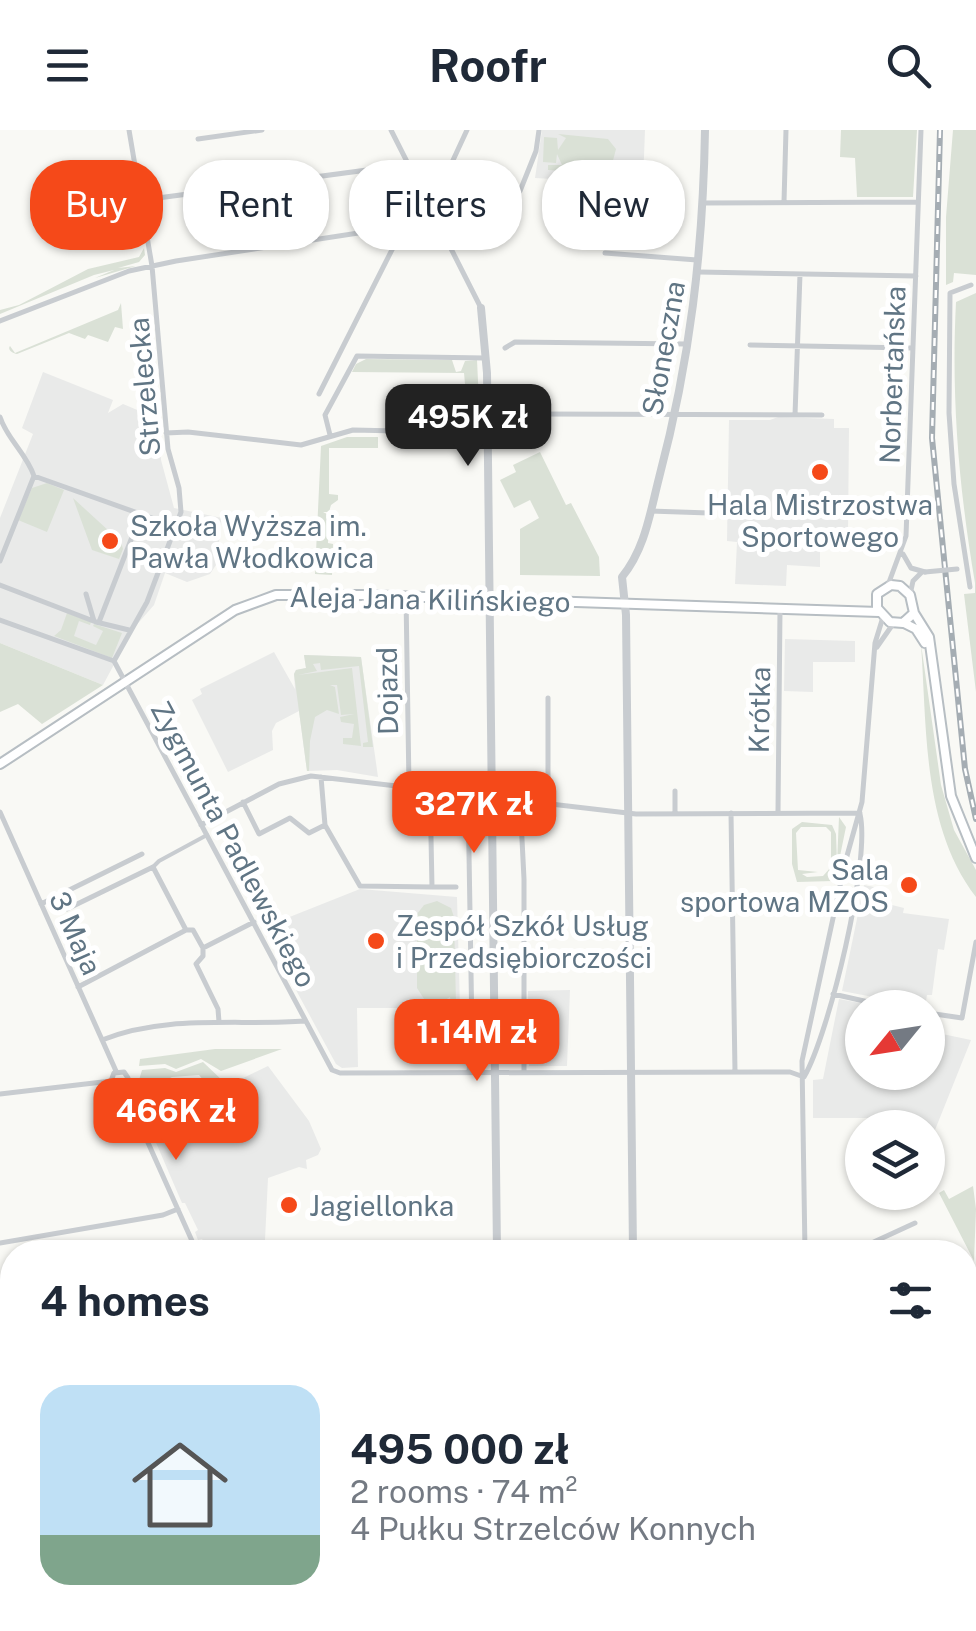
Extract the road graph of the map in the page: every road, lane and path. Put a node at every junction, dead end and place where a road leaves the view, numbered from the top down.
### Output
1 (129, 130) edge
2 (262, 130) edge
3 (391, 130) edge
4 (467, 130) edge
5 (539, 130) edge
6 (705, 130) edge
7 (786, 130) edge
8 (922, 130) edge
9 (198, 139) dead end
10 (135, 160) edge
11 (408, 160) edge
12 (454, 160) edge
13 (349, 172) edge
14 (522, 189) edge
15 (163, 197) edge
16 (784, 202) junction
17 (918, 202) junction
18 (704, 203) junction
19 (349, 235) edge
20 (150, 250) edge
21 (392, 250) edge
22 (453, 250) edge
23 (606, 253) dead end
24 (700, 260) junction
25 (152, 266) junction
26 (699, 272) junction
27 (800, 274) junction
28 (916, 276) junction
29 (971, 285) dead end
30 (481, 308) joint
31 (0, 321) edge
32 (689, 344) junction
33 (750, 344) dead end
34 (798, 346) junction
35 (505, 348) dead end
36 (913, 348) junction
37 (486, 358) junction
38 (319, 394) dead end
39 (539, 414) dead end
40 (676, 415) junction
41 (796, 415) junction
42 (822, 416) dead end
43 (0, 417) edge
44 (166, 432) junction
45 (487, 433) junction
46 (330, 436) junction
47 (34, 476) junction
48 (650, 511) junction
49 (709, 512) dead end
50 (141, 514) junction
51 (177, 527) junction
52 (902, 552) junction
53 (898, 560) junction
54 (0, 561) edge
55 (110, 563) dead end
56 (120, 566) junction
57 (966, 567) junction
58 (922, 572) junction
59 (0, 585) edge
60 (899, 585) junction
61 (888, 586) junction
62 (970, 587) dead end
63 (86, 594) dead end
64 (910, 594) junction
65 (406, 596) junction
66 (490, 598) junction
67 (876, 599) junction
68 (625, 604) junction
69 (780, 607) junction
70 (848, 609) junction
71 (914, 613) junction
72 (881, 614) junction
73 (0, 620) edge
74 (97, 622) junction
75 (903, 622) junction
76 (892, 624) junction
77 (129, 630) junction
78 (876, 649) junction
79 (114, 662) junction
80 (931, 662) junction
81 (126, 681) junction
82 (548, 698) dead end
83 (0, 764) edge
84 (320, 776) junction
85 (409, 786) junction
86 (430, 789) junction
87 (675, 791) dead end
88 (468, 794) junction
89 (492, 797) junction
90 (520, 800) junction
91 (243, 802) junction
92 (548, 803) junction
93 (0, 812) edge
94 (778, 812) junction
95 (628, 813) junction
96 (676, 813) junction
97 (731, 813) junction
98 (860, 813) junction
99 (201, 825) junction
100 (325, 825) junction
101 (207, 835) junction
102 (142, 854) dead end
103 (976, 858) edge
104 (846, 863) junction
105 (153, 868) junction
106 (860, 868) junction
107 (432, 887) junction
108 (456, 887) dead end
109 (60, 896) junction
110 (41, 904) junction
111 (254, 922) junction
112 (186, 930) junction
113 (976, 942) edge
114 (204, 948) junction
115 (78, 987) junction
116 (833, 994) junction
117 (845, 997) edge
118 (813, 1013) junction
119 (828, 1016) junction
120 (945, 1016) edge
121 (305, 1020) junction
122 (219, 1022) junction
123 (102, 1040) junction
124 (116, 1072) junction
125 (469, 1072) junction
126 (496, 1072) junction
127 (524, 1072) junction
128 (631, 1072) junction
129 (736, 1072) junction
130 (804, 1077) junction
131 (111, 1081) junction
132 (122, 1087) junction
133 (0, 1094) edge
134 (178, 1210) junction
135 (914, 1223) dead end
136 (18, 1240) edge
137 (192, 1240) edge
138 (498, 1240) edge
139 (632, 1240) edge
140 (804, 1240) edge
141 (881, 1240) edge

1 - 10 street, Strzelecka
2 - 9 street
3 - 11 street
4 - 12 street
5 - 14 street
6 - 18 street, Słoneczna
7 - 16 street
8 - 17 street, Norbertańska
13 - 15 street
16 - 17 street
16 - 18 street
17 - 28 street, Norbertańska
18 - 24 street, Słoneczna
19 - 25 street
20 - 25 street, Strzelecka
21 - 38 street
22 - 30 street
23 - 24 street
24 - 26 street, Słoneczna
25 - 31 street
25 - 44 street, Strzelecka
26 - 27 street
26 - 32 street, Słoneczna
27 - 28 street
27 - 34 street
28 - 36 street, Norbertańska
29 - 57 street, Norbertańska
30 - 37 street
32 - 35 street
32 - 40 street, Słoneczna
33 - 34 street
34 - 36 street
34 - 41 street
36 - 52 street, Norbertańska
37 - 45 street
37 - 46 street
39 - 40 street
40 - 41 street
40 - 48 street, Słoneczna
41 - 42 street
43 - 47 street
44 - 46 street
44 - 51 street, Strzelecka
45 - 46 street
45 - 66 street
47 - 50 street
47 - 54 street
48 - 49 street
48 - 68 street, Słoneczna
50 - 51 street
50 - 56 street
51 - 77 street, Strzelecka
52 - 53 street, Norbertańska
52 - 58 street
53 - 60 street
53 - 61 street, Norbertańska
55 - 56 street
56 - 74 street
57 - 58 street, bridge
57 - 62 street, Norbertańska
58 - 60 street
58 - 64 street
59 - 74 street
60 - 61 main road
60 - 64 main road
61 - 67 main road
63 - 74 street
64 - 71 main road
65 - 66 main road, Aleja Jana Kilińskiego
65 - 81 main road, Aleja Jana Kilińskiego
65 - 85 street, Dojazd
66 - 68 main road, Aleja Jana Kilińskiego
66 - 89 street
67 - 70 main road, Aleja Jana Kilińskiego
67 - 72 main road
68 - 69 main road, Aleja Jana Kilińskiego
68 - 95 street
69 - 70 main road, Aleja Jana Kilińskiego
69 - 94 street, Krótka
70 - 72 main road, Aleja Jana Kilińskiego
71 - 75 main road
71 - 80 main road
72 - 76 main road
72 - 78 street
73 - 79 street
74 - 77 street
75 - 76 main road
75 - 80 main road
76 - 78 street
77 - 79 street, Strzelecka
78 - 98 street
79 - 81 street, Zygmunta Padlewskiego
80 - 103 main road
81 - 83 main road, Aleja Jana Kilińskiego
81 - 99 street, Zygmunta Padlewskiego
82 - 92 street
84 - 85 street
84 - 91 street
84 - 100 street
85 - 86 street
86 - 88 street
86 - 107 street
87 - 96 street
88 - 89 street
88 - 125 street
89 - 90 street
89 - 126 street
90 - 92 street
90 - 127 street
91 - 99 street
91 - 100 street
92 - 95 street
93 - 110 street, 3 Maja
94 - 97 street
94 - 98 street
95 - 96 street
95 - 128 street
96 - 97 street
97 - 129 street
98 - 104 street
98 - 106 street
99 - 101 street, Zygmunta Padlewskiego
100 - 107 street
101 - 105 street
101 - 111 street, Zygmunta Padlewskiego
102 - 109 street
104 - 106 street
104 - 118 street
105 - 109 street
105 - 112 street
106 - 116 street
107 - 108 street
109 - 110 street
110 - 115 street, 3 Maja
111 - 114 street
111 - 121 street, Zygmunta Padlewskiego
112 - 114 street
112 - 115 street
113 - 120 street
114 - 122 street
115 - 123 street, 3 Maja
116 - 117 street
116 - 119 street
118 - 119 street
118 - 130 street
119 - 130 street
121 - 122 street
121 - 125 street, Zygmunta Padlewskiego
122 - 123 street
123 - 124 street, 3 Maja
124 - 131 street
124 - 132 street, 3 Maja
125 - 126 street
126 - 127 street
126 - 138 street
127 - 128 street
128 - 129 street
128 - 139 street
129 - 130 street
130 - 140 street
131 - 132 street
131 - 133 street
132 - 134 street
134 - 136 street
134 - 137 street
135 - 141 street

